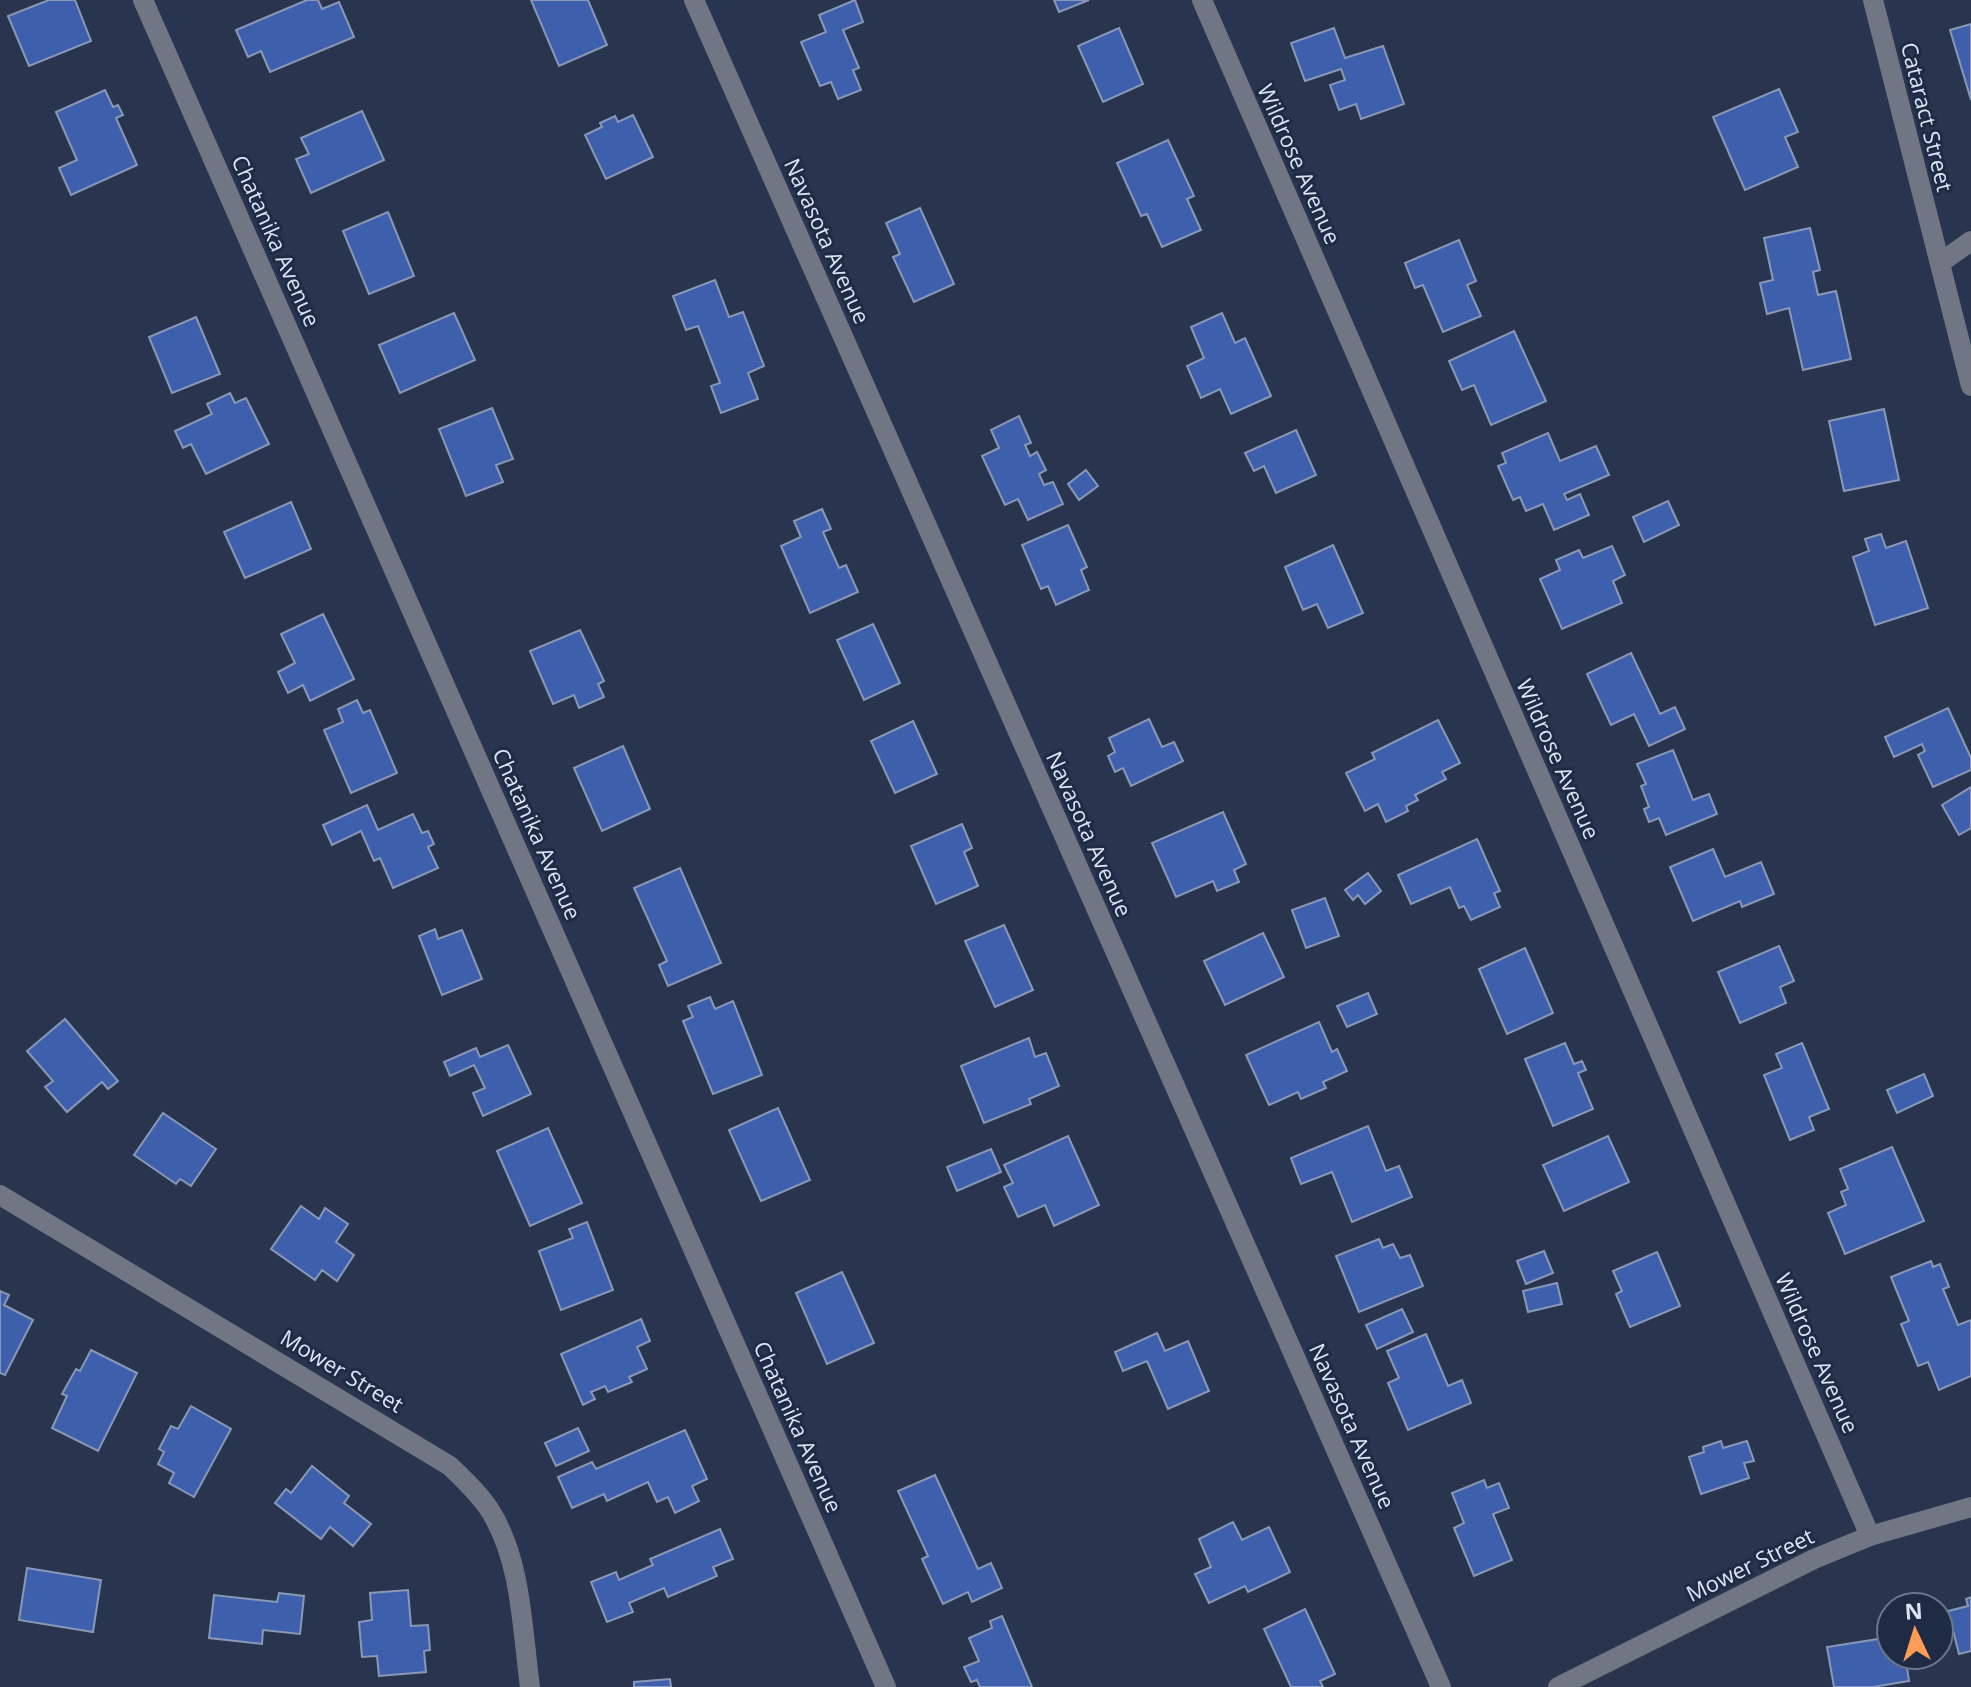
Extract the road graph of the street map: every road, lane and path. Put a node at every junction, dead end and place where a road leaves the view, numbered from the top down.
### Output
1 (143, 0) edge
2 (694, 0) edge
3 (1202, 0) edge
4 (1873, 0) edge
5 (1971, 241) edge
6 (1940, 263) junction
7 (1971, 386) edge
8 (0, 1195) edge
9 (1971, 1507) edge
10 (1870, 1536) junction
11 (530, 1687) edge
12 (886, 1687) edge
13 (1441, 1687) edge
14 (1558, 1687) edge

1 - 12 street, Chatanika Avenue
2 - 13 street, Navasota Avenue
3 - 10 street, Wildrose Avenue
4 - 6 street, Cataract Street
5 - 6 street
6 - 7 street, Cataract Street
8 - 11 street, Mower Street
9 - 10 street, Mower Street
10 - 14 street, Mower Street

